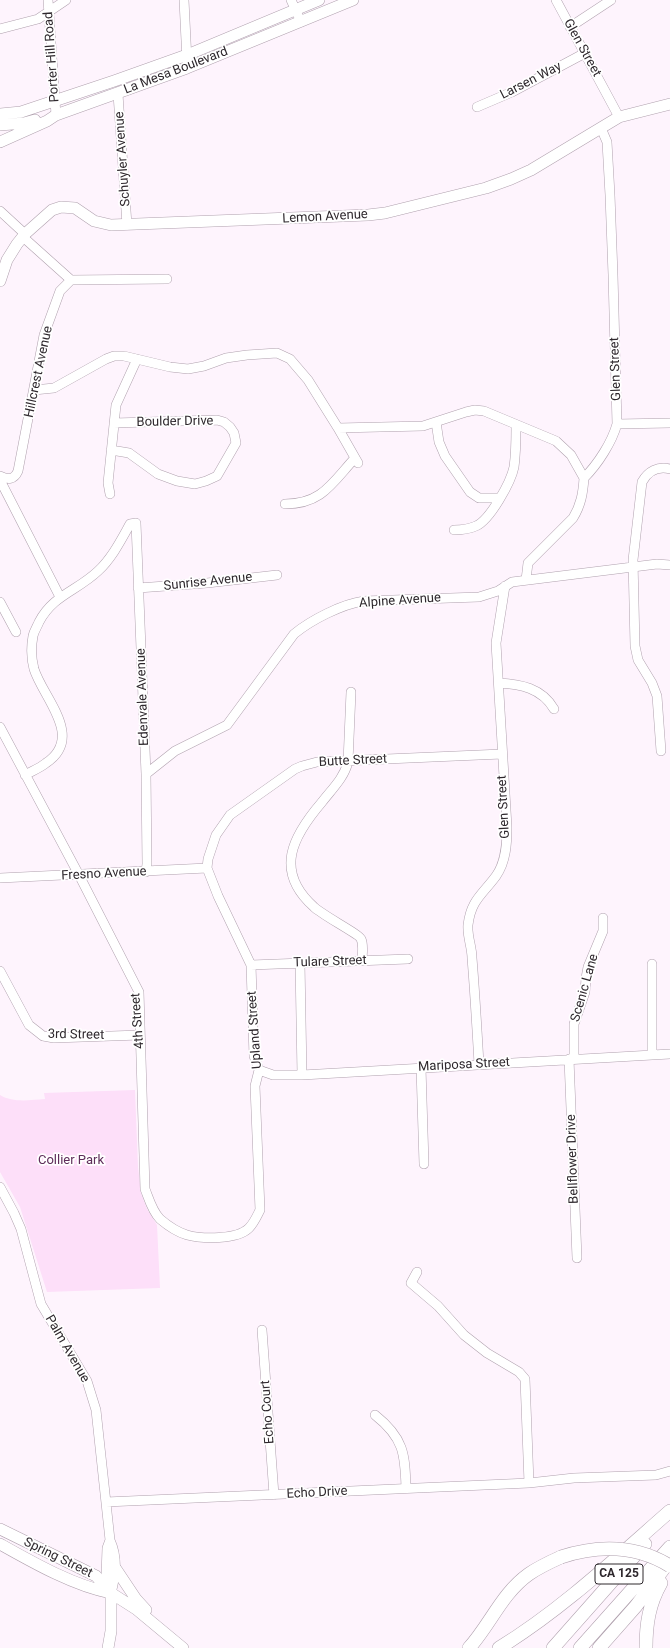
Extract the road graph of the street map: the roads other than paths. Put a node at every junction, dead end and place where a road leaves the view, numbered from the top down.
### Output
1 (48, 0) edge
2 (66, 0) edge
3 (184, 0) edge
4 (319, 0) edge
5 (353, 0) edge
6 (556, 0) edge
7 (611, 0) edge
8 (293, 5) edge
9 (49, 12) junction
10 (301, 22) junction
11 (570, 27) junction
12 (0, 29) edge
13 (585, 53) junction
14 (187, 55) junction
15 (188, 68) junction
16 (118, 94) junction
17 (670, 98) edge
18 (55, 101) junction
19 (670, 104) edge
20 (477, 108) dead end
21 (656, 108) junction
22 (0, 114) edge
23 (56, 115) junction
24 (619, 117) junction
25 (0, 126) edge
26 (601, 128) junction
27 (0, 142) edge
28 (0, 211) edge
29 (127, 225) junction
30 (24, 236) junction
31 (167, 279) dead end
32 (71, 280) junction
33 (0, 282) edge
34 (137, 359) junction
35 (34, 390) junction
36 (436, 422) junction
37 (114, 423) junction
38 (670, 423) edge
39 (617, 424) junction
40 (516, 426) junction
41 (338, 428) junction
42 (111, 450) junction
43 (670, 469) edge
44 (0, 476) edge
45 (584, 478) junction
46 (0, 480) edge
47 (110, 494) dead end
48 (500, 498) junction
49 (285, 504) dead end
50 (454, 530) dead end
51 (670, 565) edge
52 (633, 567) junction
53 (277, 575) dead end
54 (526, 580) junction
55 (505, 586) junction
56 (138, 588) junction
57 (60, 597) junction
58 (0, 602) edge
59 (16, 632) dead end
60 (499, 684) junction
61 (352, 692) dead end
62 (554, 709) dead end
63 (0, 727) edge
64 (661, 751) dead end
65 (502, 754) junction
66 (348, 762) junction
67 (146, 774) junction
68 (25, 775) junction
69 (207, 868) junction
70 (146, 872) junction
71 (79, 875) junction
72 (0, 878) edge
73 (603, 918) dead end
74 (408, 959) dead end
75 (362, 961) junction
76 (300, 962) junction
77 (652, 964) dead end
78 (252, 965) junction
79 (0, 970) edge
80 (140, 1035) junction
81 (652, 1054) junction
82 (670, 1054) edge
83 (572, 1059) junction
84 (479, 1064) junction
85 (421, 1068) junction
86 (259, 1070) junction
87 (302, 1075) junction
88 (424, 1164) dead end
89 (0, 1187) edge
90 (233, 1236) joint
91 (577, 1258) dead end
92 (417, 1272) dead end
93 (262, 1330) dead end
94 (376, 1416) dead end
95 (670, 1471) edge
96 (528, 1483) junction
97 (406, 1488) junction
98 (274, 1495) junction
99 (106, 1502) junction
100 (670, 1511) edge
101 (670, 1516) edge
102 (0, 1529) edge
103 (16, 1537) junction
104 (110, 1540) junction
105 (4, 1546) edge
106 (670, 1547) edge
107 (670, 1560) edge
108 (670, 1566) edge
109 (116, 1569) junction
110 (670, 1570) edge
111 (111, 1593) junction
112 (150, 1620) junction
113 (108, 1648) edge
114 (183, 1648) edge
115 (469, 1648) edge
116 (499, 1648) edge
117 (553, 1648) edge
118 (580, 1648) edge
119 (599, 1648) edge
120 (646, 1648) edge

1 - 9 street, Porter Hill Road
2 - 9 street
3 - 14 street
4 - 8 main road, La Mesa Boulevard
5 - 10 main road, La Mesa Boulevard
6 - 11 street, Glen Street
7 - 11 street
8 - 10 street
8 - 14 main road, La Mesa Boulevard
9 - 12 street
9 - 18 street, Porter Hill Road
10 - 15 main road, La Mesa Boulevard
11 - 13 street, Glen Street
13 - 20 street, Larsen Way
13 - 24 street, Glen Street
14 - 15 street
14 - 18 main road, La Mesa Boulevard
15 - 16 main road, La Mesa Boulevard
16 - 23 main road, La Mesa Boulevard
16 - 29 street, Schuyler Avenue
17 - 21 street
18 - 22 main road, La Mesa Boulevard
18 - 23 street, Porter Hill Road
19 - 21 main road, Lemon Avenue
21 - 24 main road, Lemon Avenue
23 - 25 main road
23 - 27 main road, La Mesa Boulevard
24 - 26 main road, Lemon Avenue
26 - 29 main road, Lemon Avenue
26 - 39 street, Glen Street
28 - 30 street
29 - 30 main road, Lemon Avenue
30 - 32 street
30 - 33 main road, Lemon Avenue
31 - 32 street
32 - 35 street, Hillcrest Avenue
34 - 35 street
34 - 37 street
34 - 41 street
35 - 44 street, Hillcrest Avenue
36 - 40 street
36 - 41 street
36 - 48 street
37 - 42 street
37 - 42 street, Boulder Drive
38 - 39 street
39 - 45 street, Glen Street
40 - 45 street
40 - 48 street
41 - 49 street
42 - 47 street
43 - 52 street
45 - 54 street
46 - 57 street
48 - 50 street
51 - 52 street, Alpine Avenue
52 - 54 street, Alpine Avenue
52 - 64 street
53 - 56 street, Sunrise Avenue
54 - 55 street, Alpine Avenue
55 - 60 street, Glen Street
55 - 67 street, Alpine Avenue
56 - 57 street, Edenvale Avenue
56 - 67 street, Edenvale Avenue
57 - 68 street
58 - 59 street
60 - 62 street
60 - 65 street, Glen Street
61 - 66 street
63 - 68 street, 4th Street
65 - 66 street, Butte Street
65 - 84 street, Glen Street
66 - 69 street, Butte Street
66 - 75 street
67 - 70 street, Edenvale Avenue
68 - 71 street, 4th Street
69 - 70 street, Fresno Avenue
69 - 78 street, Upland Street
70 - 71 street, Fresno Avenue
71 - 72 street, Fresno Avenue
71 - 80 street, 4th Street
73 - 83 street, Scenic Lane
74 - 75 street, Tulare Street
75 - 76 street, Tulare Street
76 - 78 street, Tulare Street
76 - 87 street
77 - 81 street
78 - 86 street, Upland Street
79 - 80 street, 3rd Street
80 - 90 street, 4th Street
81 - 82 street, Mariposa Street
81 - 83 street, Mariposa Street
83 - 84 street, Mariposa Street
83 - 91 street, Bellflower Drive
84 - 85 street, Mariposa Street
85 - 87 street, Mariposa Street
85 - 88 street
86 - 87 street, Mariposa Street
86 - 90 street, Upland Street
89 - 99 street, Palm Avenue
92 - 96 street
93 - 98 street, Echo Court
94 - 97 street
95 - 96 street, Echo Drive
96 - 97 street, Echo Drive
97 - 98 street, Echo Drive
98 - 99 street, Echo Drive
99 - 104 street, Palm Avenue
100 - 116 highway
101 - 117 highway, CA 125
102 - 103 main road, Spring Street
103 - 105 main road
103 - 111 main road, Spring Street
104 - 109 street, Palm Avenue
104 - 111 street, Palm Avenue
105 - 111 main road, Spring Street
106 - 118 highway, CA 125
107 - 119 highway
108 - 115 highway, bridge
109 - 111 street, Palm Avenue
109 - 112 main road
110 - 120 highway
111 - 112 main road, Spring Street
111 - 113 main road
112 - 114 main road, Spring Street

